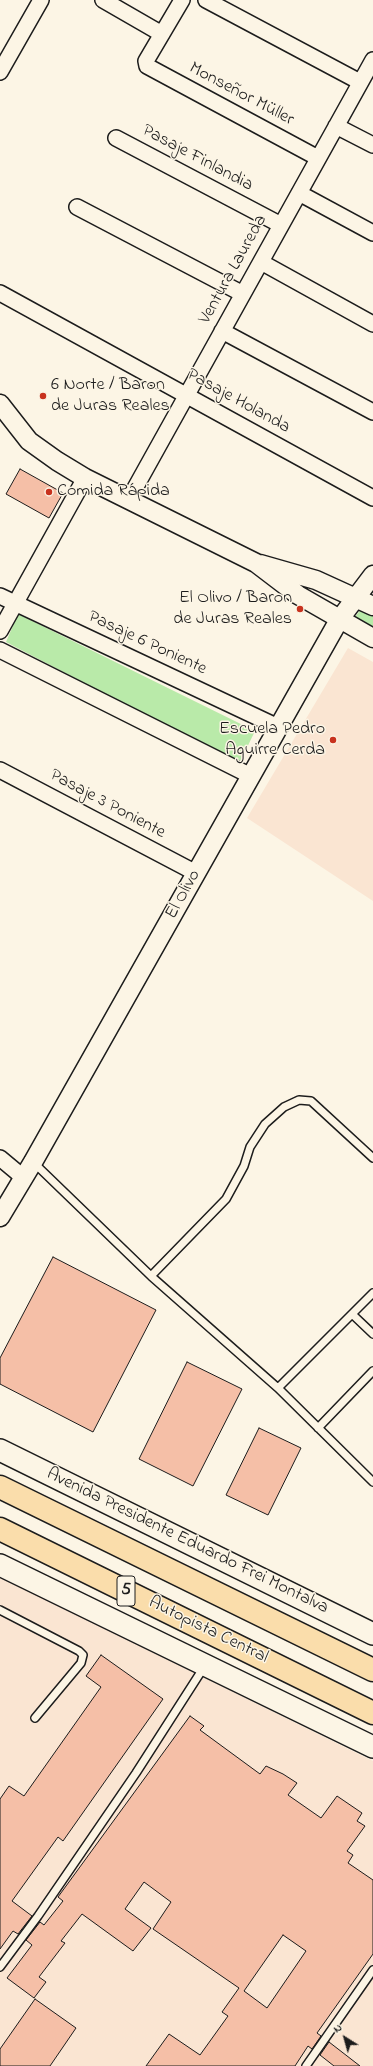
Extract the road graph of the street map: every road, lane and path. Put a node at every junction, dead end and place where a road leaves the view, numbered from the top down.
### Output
1 (40, 0) edge
2 (103, 0) edge
3 (182, 0) edge
4 (206, 0) edge
5 (162, 34) junction
6 (373, 60) edge
7 (0, 72) edge
8 (360, 82) junction
9 (336, 126) junction
10 (116, 138) dead end
11 (373, 145) edge
12 (318, 158) junction
13 (299, 193) junction
14 (77, 207) dead end
15 (281, 225) junction
16 (373, 233) edge
17 (261, 262) junction
18 (0, 293) edge
19 (243, 294) junction
20 (373, 324) edge
21 (222, 331) junction
22 (186, 396) junction
23 (0, 404) edge
24 (373, 412) edge
25 (85, 478) junction
26 (373, 498) edge
27 (129, 499) junction
28 (256, 563) junction
29 (373, 575) edge
30 (0, 596) edge
31 (357, 597) junction
32 (15, 602) junction
33 (373, 606) edge
34 (339, 620) junction
35 (0, 631) edge
36 (373, 638) edge
37 (0, 650) edge
38 (278, 727) junction
39 (0, 770) edge
40 (251, 776) junction
41 (196, 874) junction
42 (0, 1158) edge
43 (373, 1158) edge
44 (33, 1162) junction
45 (24, 1178) junction
46 (0, 1217) edge
47 (151, 1276) junction
48 (373, 1293) edge
49 (352, 1314) junction
50 (373, 1334) edge
51 (373, 1372) edge
52 (278, 1388) junction
53 (318, 1428) junction
54 (0, 1450) edge
55 (373, 1482) edge
56 (0, 1487) edge
57 (0, 1529) edge
58 (0, 1564) edge
59 (0, 1610) edge
60 (373, 1634) edge
61 (205, 1665) junction
62 (373, 1670) edge
63 (373, 1713) edge
64 (35, 1718) dead end
65 (373, 1747) edge
66 (0, 1967) edge
67 (373, 1970) edge
68 (306, 2066) edge

1 - 7 street
2 - 5 street
3 - 5 street
4 - 8 street
5 - 12 street, Monseñor Müller
6 - 8 street, Ventura Laureda
8 - 9 street, Ventura Laureda
9 - 11 street
9 - 12 street, Ventura Laureda
10 - 15 street, Pasaje Finlandia
12 - 13 street, Ventura Laureda
13 - 15 street, Ventura Laureda
13 - 16 street
14 - 19 street
15 - 17 street, Ventura Laureda
17 - 19 street, Ventura Laureda
17 - 20 street
18 - 22 street, Pasaje Holanda
19 - 21 street, Ventura Laureda
21 - 22 street, Ventura Laureda
21 - 24 street
22 - 26 street, Pasaje Holanda
22 - 27 street, Ventura Laureda
23 - 25 street
25 - 27 street
25 - 32 street
27 - 28 street
28 - 31 street
28 - 34 street
29 - 31 street, El Olivo
30 - 32 street, Pasaje 6 Poniente
31 - 33 street
31 - 34 street, El Olivo
32 - 35 street
32 - 38 street, Pasaje 6 Poniente
34 - 36 street
34 - 38 street, El Olivo
37 - 40 street
38 - 40 street, El Olivo
39 - 41 street, Pasaje 3 Poniente
40 - 41 street, El Olivo
41 - 44 street, El Olivo
42 - 45 street
43 - 47 lane
44 - 45 street, El Olivo
44 - 47 lane
45 - 46 street, El Olivo
47 - 52 lane
48 - 49 lane
49 - 50 lane
49 - 52 lane
51 - 53 lane
52 - 53 lane
53 - 55 lane
54 - 60 main road, Avenida Presidente Eduardo Frei Montalva
56 - 62 highway, Autopista Central / 5
57 - 63 highway, Autopista Central / 5
58 - 61 main road
59 - 64 lane
61 - 65 main road
61 - 66 lane
67 - 68 lane

